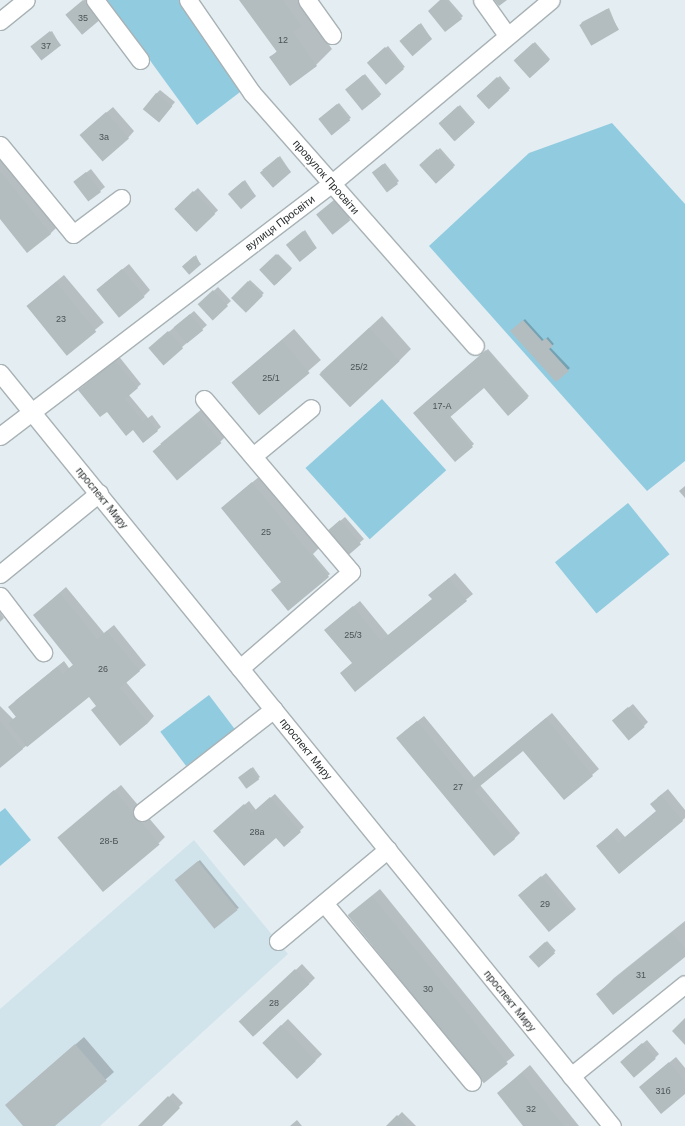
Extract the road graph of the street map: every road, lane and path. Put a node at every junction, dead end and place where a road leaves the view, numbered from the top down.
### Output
1 (26, 0) edge
2 (95, 0) edge
3 (188, 0) edge
4 (307, 0) edge
5 (482, 0) edge
6 (551, 0) edge
7 (0, 21) edge
8 (332, 35) dead end
9 (507, 35) junction
10 (140, 60) dead end
11 (0, 145) edge
12 (332, 183) junction
13 (121, 198) dead end
14 (475, 346) dead end
15 (0, 372) edge
16 (204, 399) dead end
17 (311, 408) dead end
18 (32, 411) junction
19 (0, 436) edge
20 (253, 456) junction
21 (98, 493) junction
22 (0, 574) edge
23 (0, 596) edge
24 (43, 652) dead end
25 (240, 668) junction
26 (274, 709) junction
27 (142, 812) dead end
28 (388, 850) junction
29 (324, 902) junction
30 (278, 941) dead end
31 (685, 984) edge
32 (571, 1076) junction
33 (472, 1082) dead end
34 (612, 1126) edge

1 - 7 street
2 - 10 street
3 - 12 street, провулок Просвіти
4 - 8 street
5 - 9 street
6 - 9 street, вулиця Просвіти
9 - 12 street, вулиця Просвіти
11 - 13 street
12 - 14 street, провулок Просвіти
12 - 18 street, вулиця Просвіти
15 - 18 street, проспект Миру
16 - 20 street
17 - 20 street
18 - 19 street, вулиця Просвіти
18 - 21 street, проспект Миру
20 - 25 street
21 - 22 street
21 - 25 street, проспект Миру
23 - 24 street
25 - 26 street, проспект Миру
26 - 27 street
26 - 28 street, проспект Миру
28 - 29 street
28 - 32 street, проспект Миру
29 - 30 street
29 - 33 street
31 - 32 street
32 - 34 street, проспект Миру

